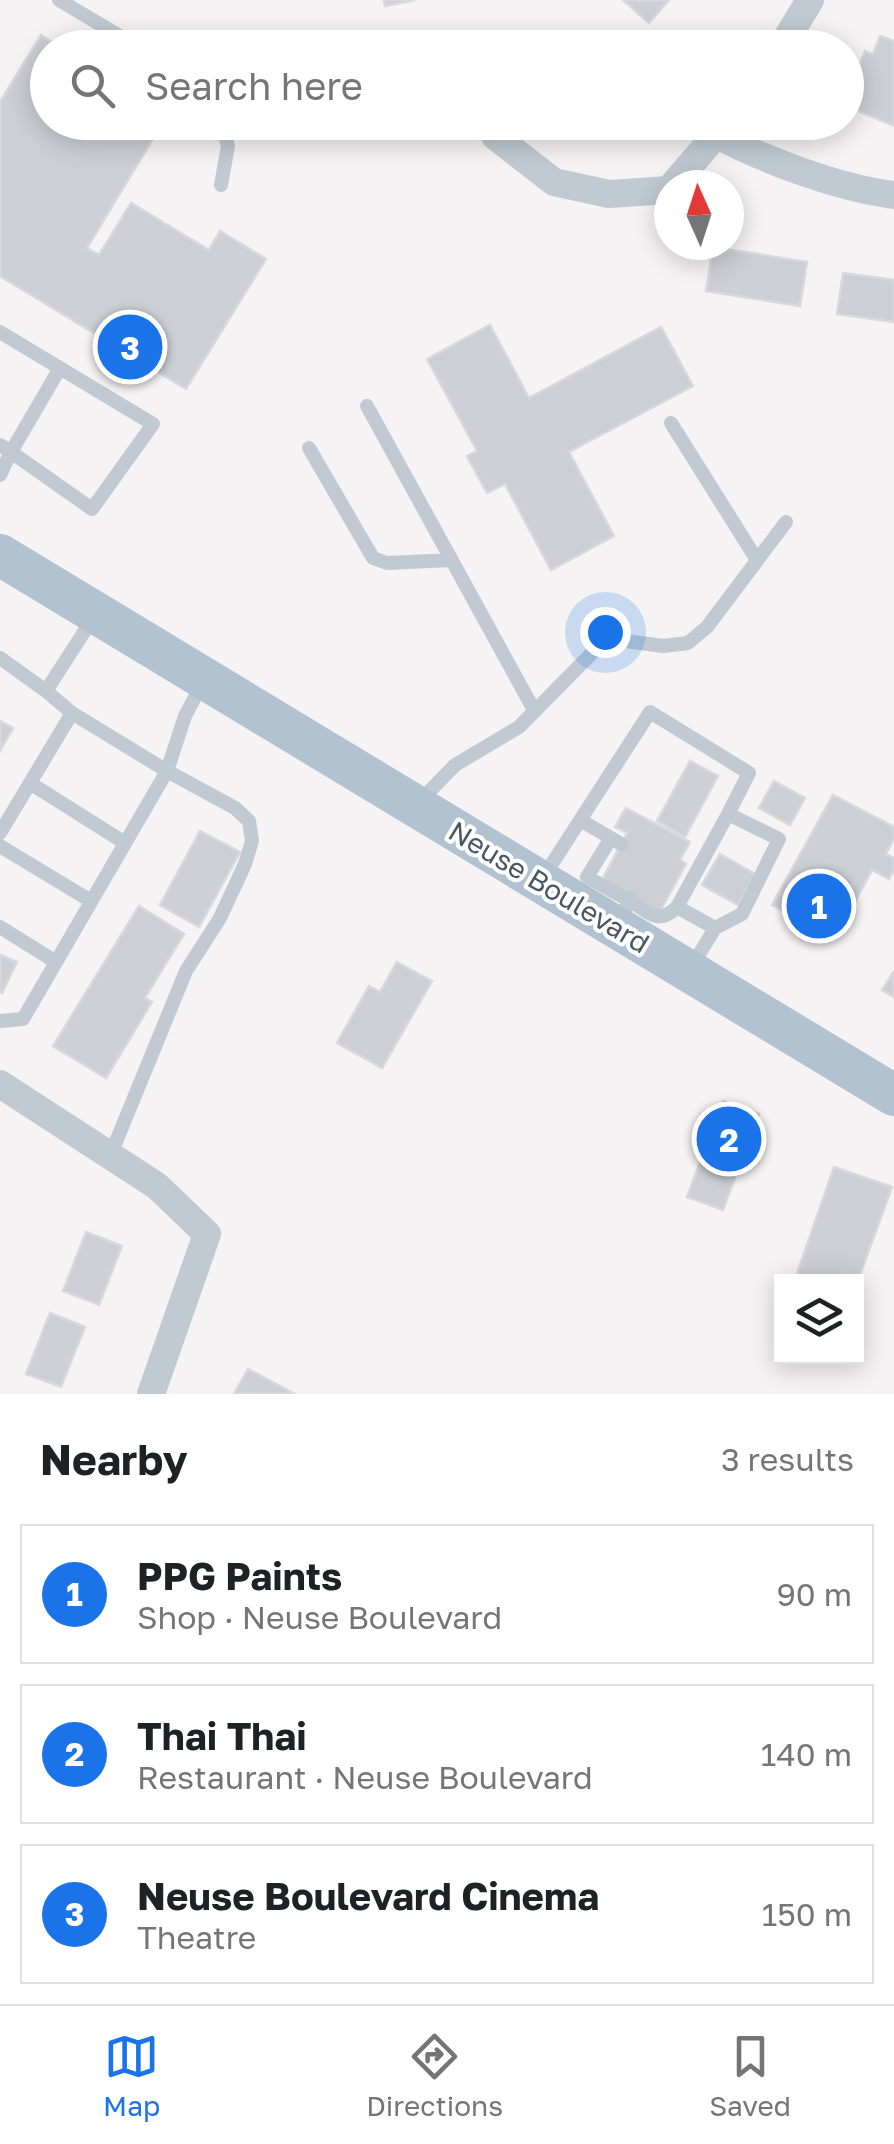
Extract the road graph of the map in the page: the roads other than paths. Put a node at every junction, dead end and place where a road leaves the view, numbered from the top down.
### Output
1 (59, 0) edge
2 (810, 0) edge
3 (110, 30) edge
4 (792, 30) edge
5 (226, 140) edge
6 (500, 140) edge
7 (712, 140) edge
8 (734, 140) edge
9 (686, 170) edge
10 (220, 186) dead end
11 (654, 189) edge
12 (894, 195) edge
13 (0, 332) edge
14 (60, 368) junction
15 (368, 406) dead end
16 (671, 423) dead end
17 (309, 448) dead end
18 (6, 449) edge
19 (0, 475) edge
20 (786, 522) dead end
21 (0, 555) edge
22 (452, 560) junction
23 (756, 560) junction
24 (97, 613) junction
25 (0, 658) edge
26 (204, 679) junction
27 (46, 692) junction
28 (534, 710) junction
29 (72, 712) junction
30 (167, 771) junction
31 (30, 783) junction
32 (415, 806) junction
33 (728, 814) junction
34 (580, 820) junction
35 (0, 832) edge
36 (125, 842) junction
37 (0, 846) edge
38 (540, 882) junction
39 (91, 901) junction
40 (678, 908) junction
41 (626, 909) junction
42 (0, 927) edge
43 (715, 928) junction
44 (56, 962) junction
45 (689, 971) junction
46 (0, 1021) edge
47 (0, 1084) edge
48 (894, 1096) edge
49 (110, 1154) junction
50 (151, 1394) edge

1 - 3 lane
2 - 4 street
5 - 10 lane
6 - 11 street
7 - 9 street
8 - 12 street
13 - 14 lane
14 - 18 lane
14 - 18 lane
15 - 22 lane
16 - 23 lane
17 - 22 lane
18 - 19 lane
20 - 23 lane
21 - 24 main road, Neuse Boulevard
22 - 28 lane
23 - 28 lane
24 - 26 main road, Neuse Boulevard
24 - 27 lane
25 - 27 lane
26 - 30 lane
26 - 32 main road, Neuse Boulevard
27 - 29 lane
28 - 32 lane
29 - 30 lane
29 - 31 lane
30 - 36 lane
30 - 49 lane
31 - 35 lane
31 - 36 lane
32 - 38 main road, Neuse Boulevard
33 - 34 lane
33 - 40 lane
33 - 43 lane
34 - 38 lane
34 - 41 lane
36 - 39 lane
37 - 39 lane
38 - 41 main road, Neuse Boulevard
39 - 44 lane
40 - 41 lane
40 - 43 lane
41 - 45 main road, Neuse Boulevard
42 - 44 lane
43 - 45 lane
44 - 46 lane
45 - 48 main road, Neuse Boulevard
47 - 49 street
49 - 50 street

